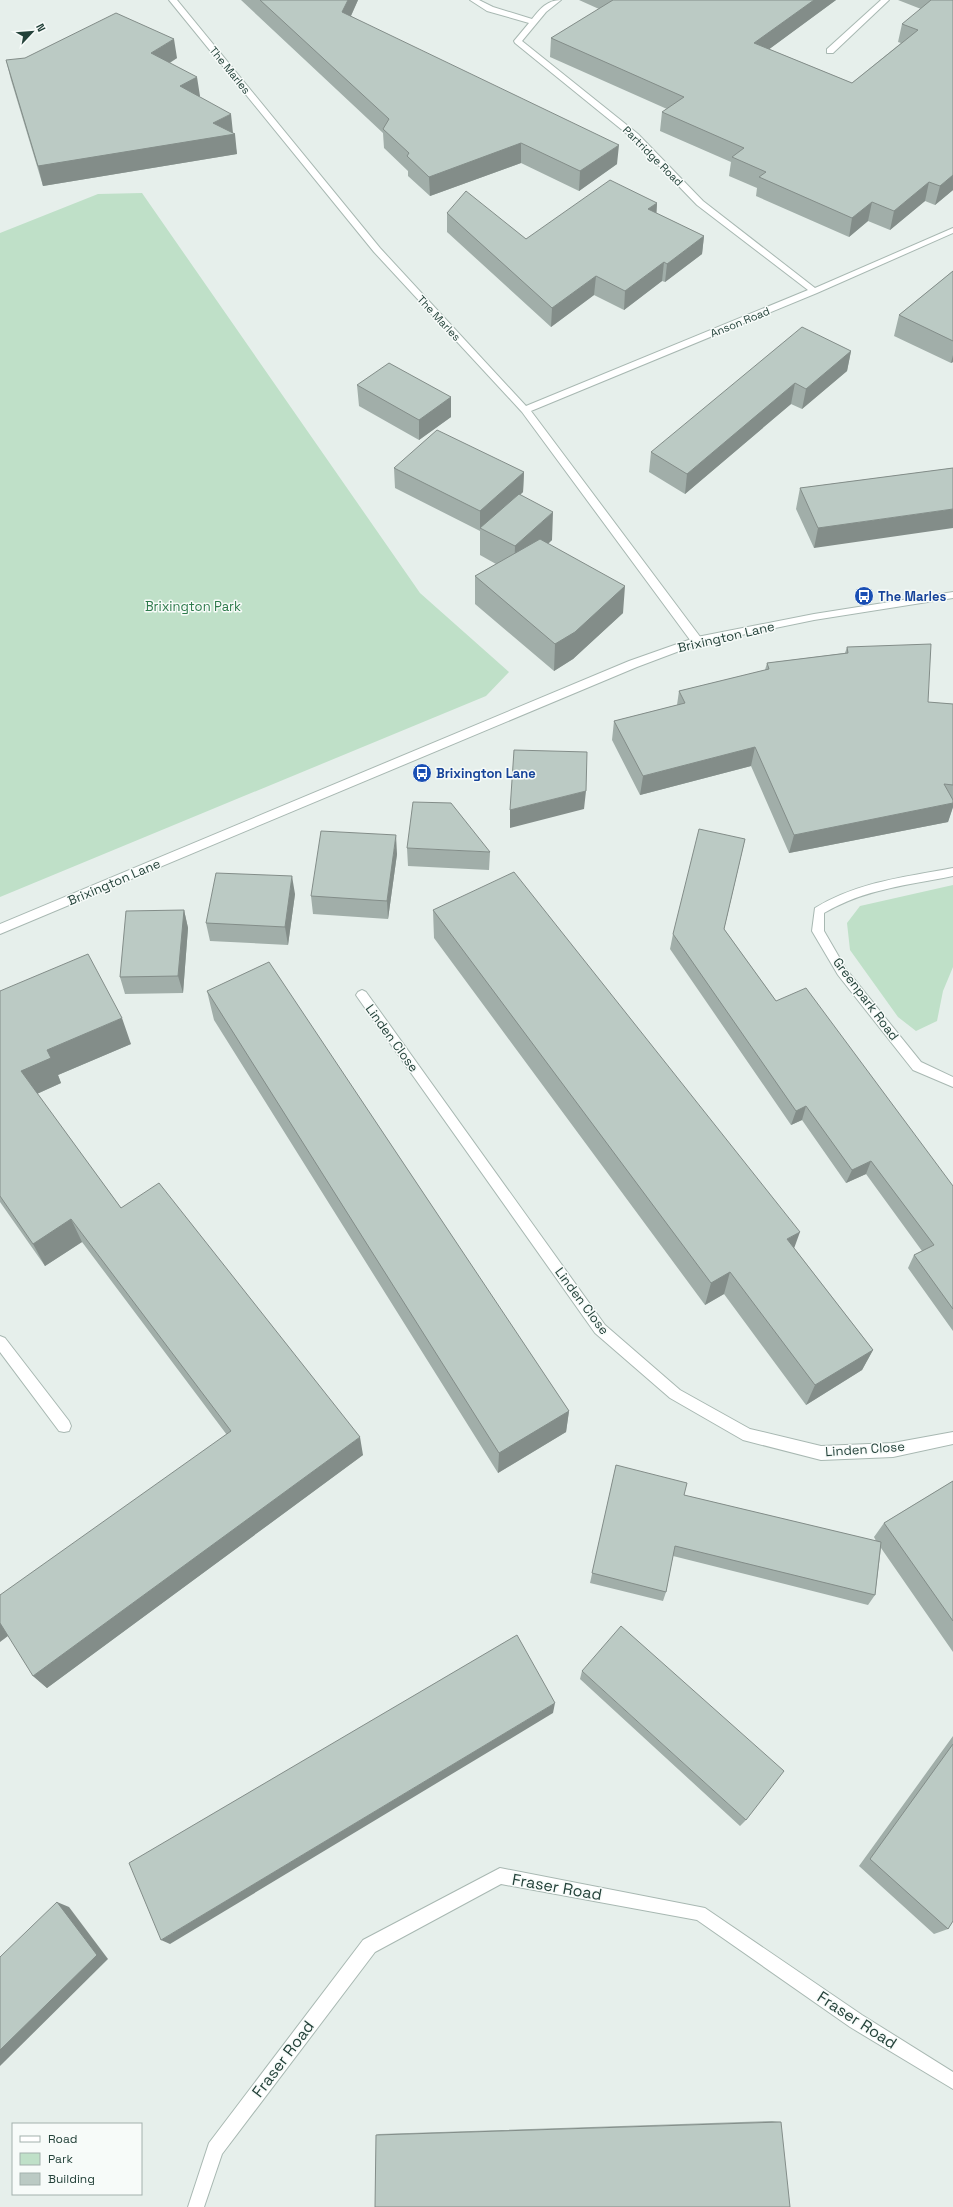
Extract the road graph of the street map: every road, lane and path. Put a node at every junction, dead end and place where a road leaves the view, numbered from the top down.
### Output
1 (173, 0) edge
2 (474, 0) edge
3 (556, 0) edge
4 (885, 0) edge
5 (533, 22) junction
6 (830, 51) dead end
7 (953, 230) edge
8 (814, 291) junction
9 (525, 410) junction
10 (953, 595) edge
11 (697, 641) junction
12 (953, 872) edge
13 (0, 929) edge
14 (362, 995) dead end
15 (953, 1082) edge
16 (0, 1342) edge
17 (64, 1426) dead end
18 (953, 1438) edge
19 (953, 2081) edge
20 (196, 2207) edge

1 - 9 street, The Marles
2 - 5 street
3 - 5 street, Partridge Road
4 - 6 street
5 - 8 street, Partridge Road
7 - 8 street, Anson Road
8 - 9 street, Anson Road
9 - 11 street, The Marles
10 - 11 street, Brixington Lane
11 - 13 street, Brixington Lane
12 - 15 street, Greenpark Road
14 - 18 street, Linden Close
16 - 17 street
19 - 20 street, Fraser Road

